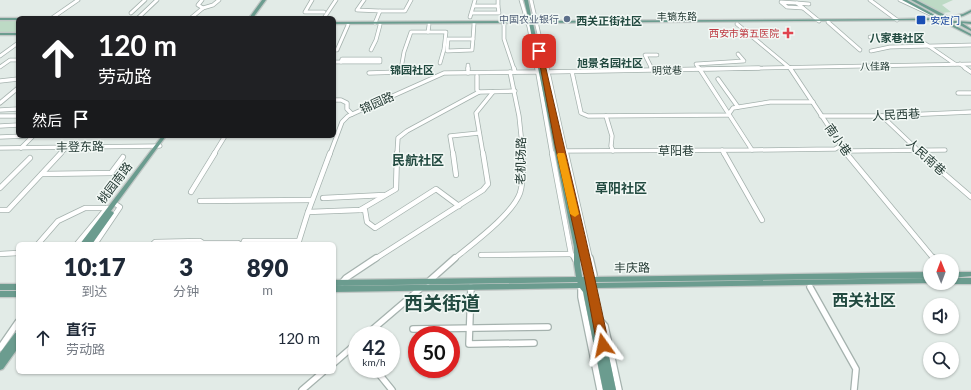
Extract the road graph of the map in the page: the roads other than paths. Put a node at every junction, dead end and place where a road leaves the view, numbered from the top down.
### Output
1 (78, 0) edge
2 (145, 0) edge
3 (157, 0) edge
4 (202, 0) edge
5 (219, 0) edge
6 (266, 0) edge
7 (312, 0) edge
8 (336, 0) edge
9 (364, 0) edge
10 (411, 0) edge
11 (475, 0) edge
12 (498, 0) edge
13 (522, 0) edge
14 (528, 0) edge
15 (870, 0) edge
16 (900, 0) edge
17 (904, 0) edge
18 (909, 0) edge
19 (913, 0) edge
20 (916, 0) edge
21 (797, 3) junction
22 (809, 4) dead end
23 (474, 6) junction
24 (498, 6) junction
25 (203, 8) junction
26 (803, 8) junction
27 (380, 11) junction
28 (971, 11) edge
29 (324, 12) dead end
30 (131, 13) dead end
31 (472, 13) junction
32 (935, 13) tunnel mouth
33 (968, 15) edge
34 (55, 16) edge
35 (140, 16) edge
36 (193, 16) edge
37 (254, 16) edge
38 (325, 16) edge
39 (470, 17) dead end
40 (939, 18) junction
41 (0, 19) edge
42 (16, 19) edge
43 (897, 20) junction
44 (946, 20) junction
45 (819, 21) junction
46 (828, 22) junction
47 (955, 22) junction
48 (375, 23) junction
49 (532, 23) junction
50 (969, 23) edge
51 (336, 24) edge
52 (336, 24) edge
53 (474, 24) junction
54 (504, 24) junction
55 (737, 24) junction
56 (348, 25) junction
57 (380, 25) junction
58 (429, 25) junction
59 (959, 26) tunnel mouth
60 (428, 32) junction
61 (971, 32) edge
62 (0, 34) edge
63 (16, 34) edge
64 (870, 36) dead end
65 (473, 39) junction
66 (16, 43) edge
67 (928, 45) junction
68 (971, 45) edge
69 (336, 50) edge
70 (371, 50) dead end
71 (860, 50) dead end
72 (871, 51) dead end
73 (738, 54) dead end
74 (0, 55) edge
75 (657, 55) dead end
76 (16, 60) edge
77 (336, 62) edge
78 (341, 62) junction
79 (440, 63) dead end
80 (955, 64) junction
81 (960, 64) junction
82 (971, 64) edge
83 (468, 65) dead end
84 (0, 67) edge
85 (790, 68) junction
86 (700, 70) junction
87 (653, 71) junction
88 (512, 72) junction
89 (542, 72) junction
90 (572, 72) junction
91 (971, 72) edge
92 (369, 73) dead end
93 (468, 73) junction
94 (476, 76) dead end
95 (16, 79) edge
96 (718, 79) dead end
97 (0, 81) edge
98 (16, 91) edge
99 (515, 91) junction
100 (479, 92) junction
101 (493, 92) junction
102 (958, 93) dead end
103 (971, 93) edge
104 (336, 100) edge
105 (813, 102) junction
106 (0, 103) edge
107 (738, 107) junction
108 (16, 109) edge
109 (0, 110) edge
110 (971, 112) edge
111 (352, 114) junction
112 (728, 115) junction
113 (0, 116) edge
114 (16, 116) edge
115 (606, 116) junction
116 (822, 116) junction
117 (882, 116) junction
118 (16, 125) edge
119 (0, 126) edge
120 (336, 130) edge
121 (479, 133) junction
122 (16, 136) edge
123 (0, 137) edge
124 (32, 138) edge
125 (163, 138) edge
126 (165, 138) edge
127 (224, 138) edge
128 (333, 138) edge
129 (158, 146) junction
130 (840, 146) junction
131 (0, 148) edge
132 (21, 148) junction
133 (66, 148) junction
134 (722, 150) junction
135 (752, 150) junction
136 (917, 150) junction
137 (945, 150) dead end
138 (561, 151) junction
139 (613, 151) junction
140 (845, 151) junction
141 (123, 157) dead end
142 (30, 158) dead end
143 (42, 174) junction
144 (456, 175) dead end
145 (0, 188) edge
146 (191, 192) dead end
147 (385, 195) junction
148 (971, 197) edge
149 (323, 198) dead end
150 (312, 200) junction
151 (200, 201) dead end
152 (116, 205) junction
153 (459, 206) junction
154 (105, 208) junction
155 (0, 210) edge
156 (360, 210) junction
157 (308, 212) junction
158 (762, 220) dead end
159 (40, 242) edge
160 (79, 242) edge
161 (85, 242) edge
162 (90, 242) edge
163 (95, 242) edge
164 (155, 242) edge
165 (201, 242) edge
166 (243, 242) edge
167 (299, 242) edge
168 (16, 253) edge
169 (0, 254) edge
170 (571, 254) junction
171 (929, 254) edge
172 (481, 255) dead end
173 (576, 260) junction
174 (971, 274) edge
175 (923, 275) edge
176 (959, 277) edge
177 (959, 279) edge
178 (923, 281) edge
179 (971, 281) edge
180 (428, 282) junction
181 (336, 283) edge
182 (342, 283) junction
183 (581, 283) junction
184 (590, 283) junction
185 (0, 287) edge
186 (16, 287) edge
187 (471, 287) junction
188 (810, 287) dead end
189 (421, 288) junction
190 (336, 289) edge
191 (0, 294) edge
192 (16, 294) edge
193 (596, 316) junction
194 (16, 325) edge
195 (377, 326) edge
196 (548, 327) dead end
197 (460, 328) edge
198 (470, 328) junction
199 (16, 337) edge
200 (534, 343) dead end
201 (16, 345) edge
202 (0, 348) edge
203 (348, 352) edge
204 (0, 359) edge
205 (336, 361) edge
206 (0, 367) edge
207 (321, 374) edge
208 (382, 378) edge
209 (302, 390) edge
210 (392, 390) edge
211 (600, 390) edge
212 (607, 390) edge
213 (612, 390) edge
214 (619, 390) edge
215 (854, 390) edge

1 - 34 street
2 - 30 street
3 - 35 street
4 - 25 street
5 - 25 street
6 - 37 main road
7 - 29 street
8 - 38 street
9 - 27 street
10 - 27 street
11 - 23 street
12 - 24 street
13 - 49 street
14 - 49 main road
15 - 43 street
16 - 40 street
17 - 40 main road
18 - 32 main road
19 - 44 main road
20 - 44 street
21 - 22 street
21 - 26 street
21 - 26 street
23 - 24 street
23 - 31 street
24 - 31 street
25 - 36 street
26 - 45 street
27 - 48 street
28 - 33 main road
31 - 39 street
33 - 44 main road, 丰镐东路
40 - 43 main road, 丰镐东路
40 - 44 main road
41 - 42 main road
43 - 45 main road, 丰镐东路
44 - 46 main road, 丰镐东路
44 - 47 main road, 丰镐东路
44 - 61 main road
45 - 49 main road, 丰镐东路
46 - 55 main road, 丰镐东路
46 - 71 street
47 - 50 main road, 丰镐东路
47 - 61 main road
48 - 49 main road, 丰镐东路
48 - 51 main road, 丰镐东路
49 - 54 main road, 丰镐东路
49 - 55 main road, 丰镐东路
49 - 89 main road
52 - 56 main road, 丰镐东路
53 - 54 main road, 丰镐东路
53 - 58 main road, 丰镐东路
53 - 65 street
54 - 88 street, 老机场路
55 - 85 street, 南小巷
56 - 57 main road, 丰镐东路
56 - 69 street
57 - 58 main road, 丰镐东路
57 - 70 street
58 - 60 street
59 - 61 main road
60 - 79 street
60 - 92 street
62 - 63 main road
64 - 67 street
65 - 65 street
66 - 74 street
67 - 68 street
67 - 72 street
67 - 80 street
73 - 86 street
75 - 87 street
76 - 84 street
77 - 78 street
78 - 78 street
80 - 81 street, 八佳路
80 - 85 street, 八佳路
81 - 82 street, 八佳路
81 - 91 street
83 - 93 street
85 - 86 street, 明觉巷
85 - 105 street, 南小巷
86 - 87 street, 明觉巷
86 - 112 street
87 - 90 street, 明觉巷
88 - 89 street, 锦园路
88 - 93 street, 锦园路
88 - 99 street, 老机场路
89 - 90 street, 明觉巷
89 - 138 main road
89 - 170 street
90 - 115 street
93 - 111 street, 锦园路
94 - 100 street
95 - 97 street
96 - 107 street
98 - 106 street
99 - 101 street
99 - 180 street, 老机场路
100 - 101 street
100 - 147 street
101 - 121 street
102 - 103 street
104 - 111 street
105 - 107 street
105 - 116 street, 南小巷
107 - 112 street
108 - 109 street
110 - 117 street, 人民西巷
111 - 120 street, 锦园路
112 - 115 street
112 - 135 street
113 - 114 street
115 - 139 street
116 - 117 street, 人民西巷
116 - 130 street, 南小巷
117 - 136 street, 人民南巷
118 - 119 street
121 - 144 street
121 - 153 street
122 - 123 street
124 - 132 street
125 - 129 main road, 桃园南路
126 - 129 main road, 桃园南路
127 - 146 street
128 - 150 street, 锦园路
129 - 133 street, 丰登东路
129 - 152 main road, 桃园南路
130 - 135 street, 草阳巷
130 - 140 street, 南小巷
131 - 132 street, 丰登东路
132 - 133 street, 丰登东路
133 - 143 street
134 - 135 street, 草阳巷
134 - 139 street, 草阳巷
134 - 158 street
136 - 137 street
136 - 140 street
136 - 148 street, 人民南巷
138 - 139 street, 草阳巷
138 - 173 main road
138 - 184 main road
140 - 171 street, 南小巷
141 - 143 street
142 - 145 street
143 - 155 street
147 - 149 street
147 - 156 street
150 - 151 street
150 - 157 street, 锦园路
152 - 154 street
152 - 161 main road, 桃园南路
152 - 162 main road, 桃园南路
152 - 163 street
153 - 156 street
153 - 182 street
154 - 159 street
154 - 160 street
156 - 157 street
157 - 167 street, 锦园路
164 - 165 street
166 - 167 street
168 - 169 street
170 - 172 street
170 - 173 street
173 - 183 main road
174 - 176 main road
175 - 184 main road, 丰庆路
177 - 179 main road
178 - 184 main road, 丰庆路
180 - 182 main road, 丰庆路
180 - 183 main road, 丰庆路
181 - 182 main road, 丰庆路
183 - 184 main road, 丰庆路
183 - 187 main road, 丰庆路
183 - 211 street
183 - 212 main road
184 - 193 main road
185 - 186 main road
187 - 189 main road, 丰庆路
187 - 198 street
188 - 215 street
189 - 190 main road, 丰庆路
189 - 195 street
191 - 192 main road
193 - 213 main road
193 - 214 street
194 - 202 street
196 - 198 street
197 - 198 street
198 - 200 street
199 - 204 main road
201 - 206 main road
203 - 205 street
207 - 209 street
208 - 210 street

